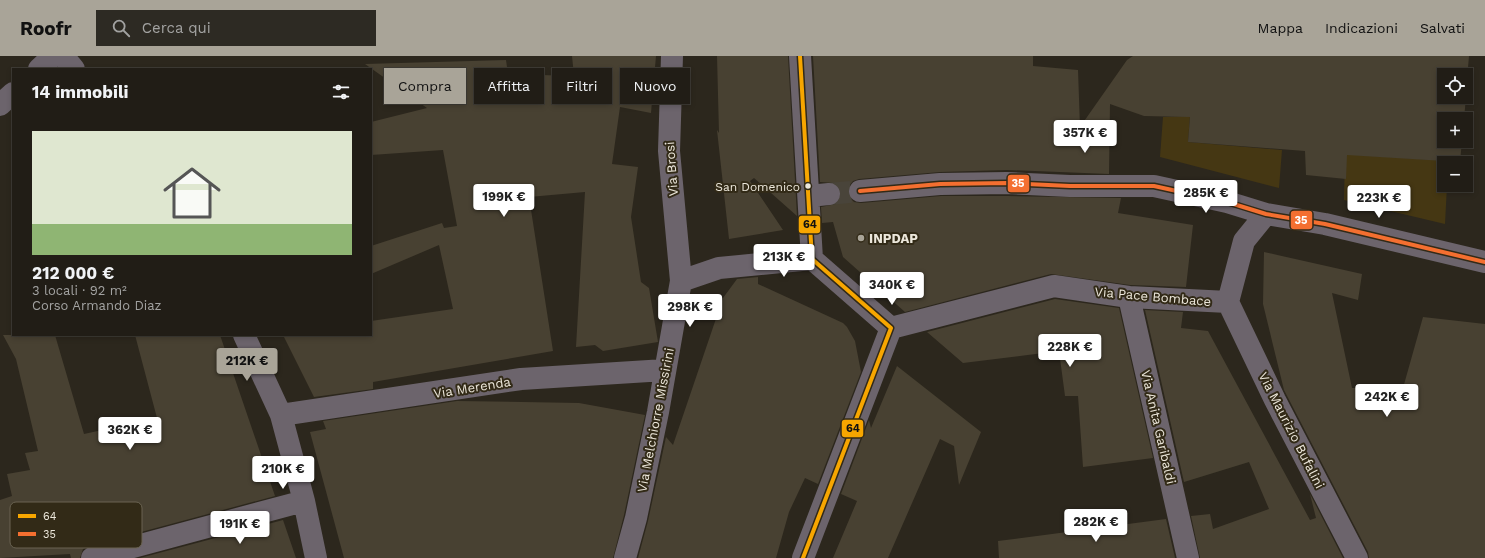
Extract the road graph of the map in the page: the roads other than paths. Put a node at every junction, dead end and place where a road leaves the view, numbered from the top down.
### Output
1 (53, 56) edge
2 (63, 56) edge
3 (672, 56) edge
4 (800, 56) edge
5 (40, 68) edge
6 (73, 68) edge
7 (12, 94) edge
8 (0, 105) edge
9 (860, 191) tunnel mouth
10 (1266, 214) junction
11 (812, 259) junction
12 (1485, 262) edge
13 (681, 281) junction
14 (1129, 297) junction
15 (1228, 302) junction
16 (891, 328) junction
17 (244, 336) edge
18 (665, 370) junction
19 (281, 415) junction
20 (304, 501) junction
21 (142, 545) edge
22 (129, 548) edge
23 (92, 558) edge
24 (316, 558) edge
25 (625, 558) edge
26 (803, 558) edge
27 (1188, 558) edge
28 (1357, 558) edge

1 - 5 street
2 - 6 street
3 - 13 street, Via Brosi
4 - 11 street
7 - 8 street
9 - 10 street
10 - 12 street
10 - 15 street, Via Pace Bombace
11 - 13 street
11 - 16 street
13 - 18 street, Via Melchiorre Missirini
14 - 15 street, Via Pace Bombace
14 - 16 street, Via Pace Bombace
14 - 27 street, Via Anita Garibaldi
15 - 28 street, Via Maurizio Bufalini
16 - 26 street
17 - 19 street
18 - 19 street, Via Merenda
18 - 25 street, Via Melchiorre Missirini
19 - 20 street
20 - 21 street
20 - 24 street
22 - 23 street

